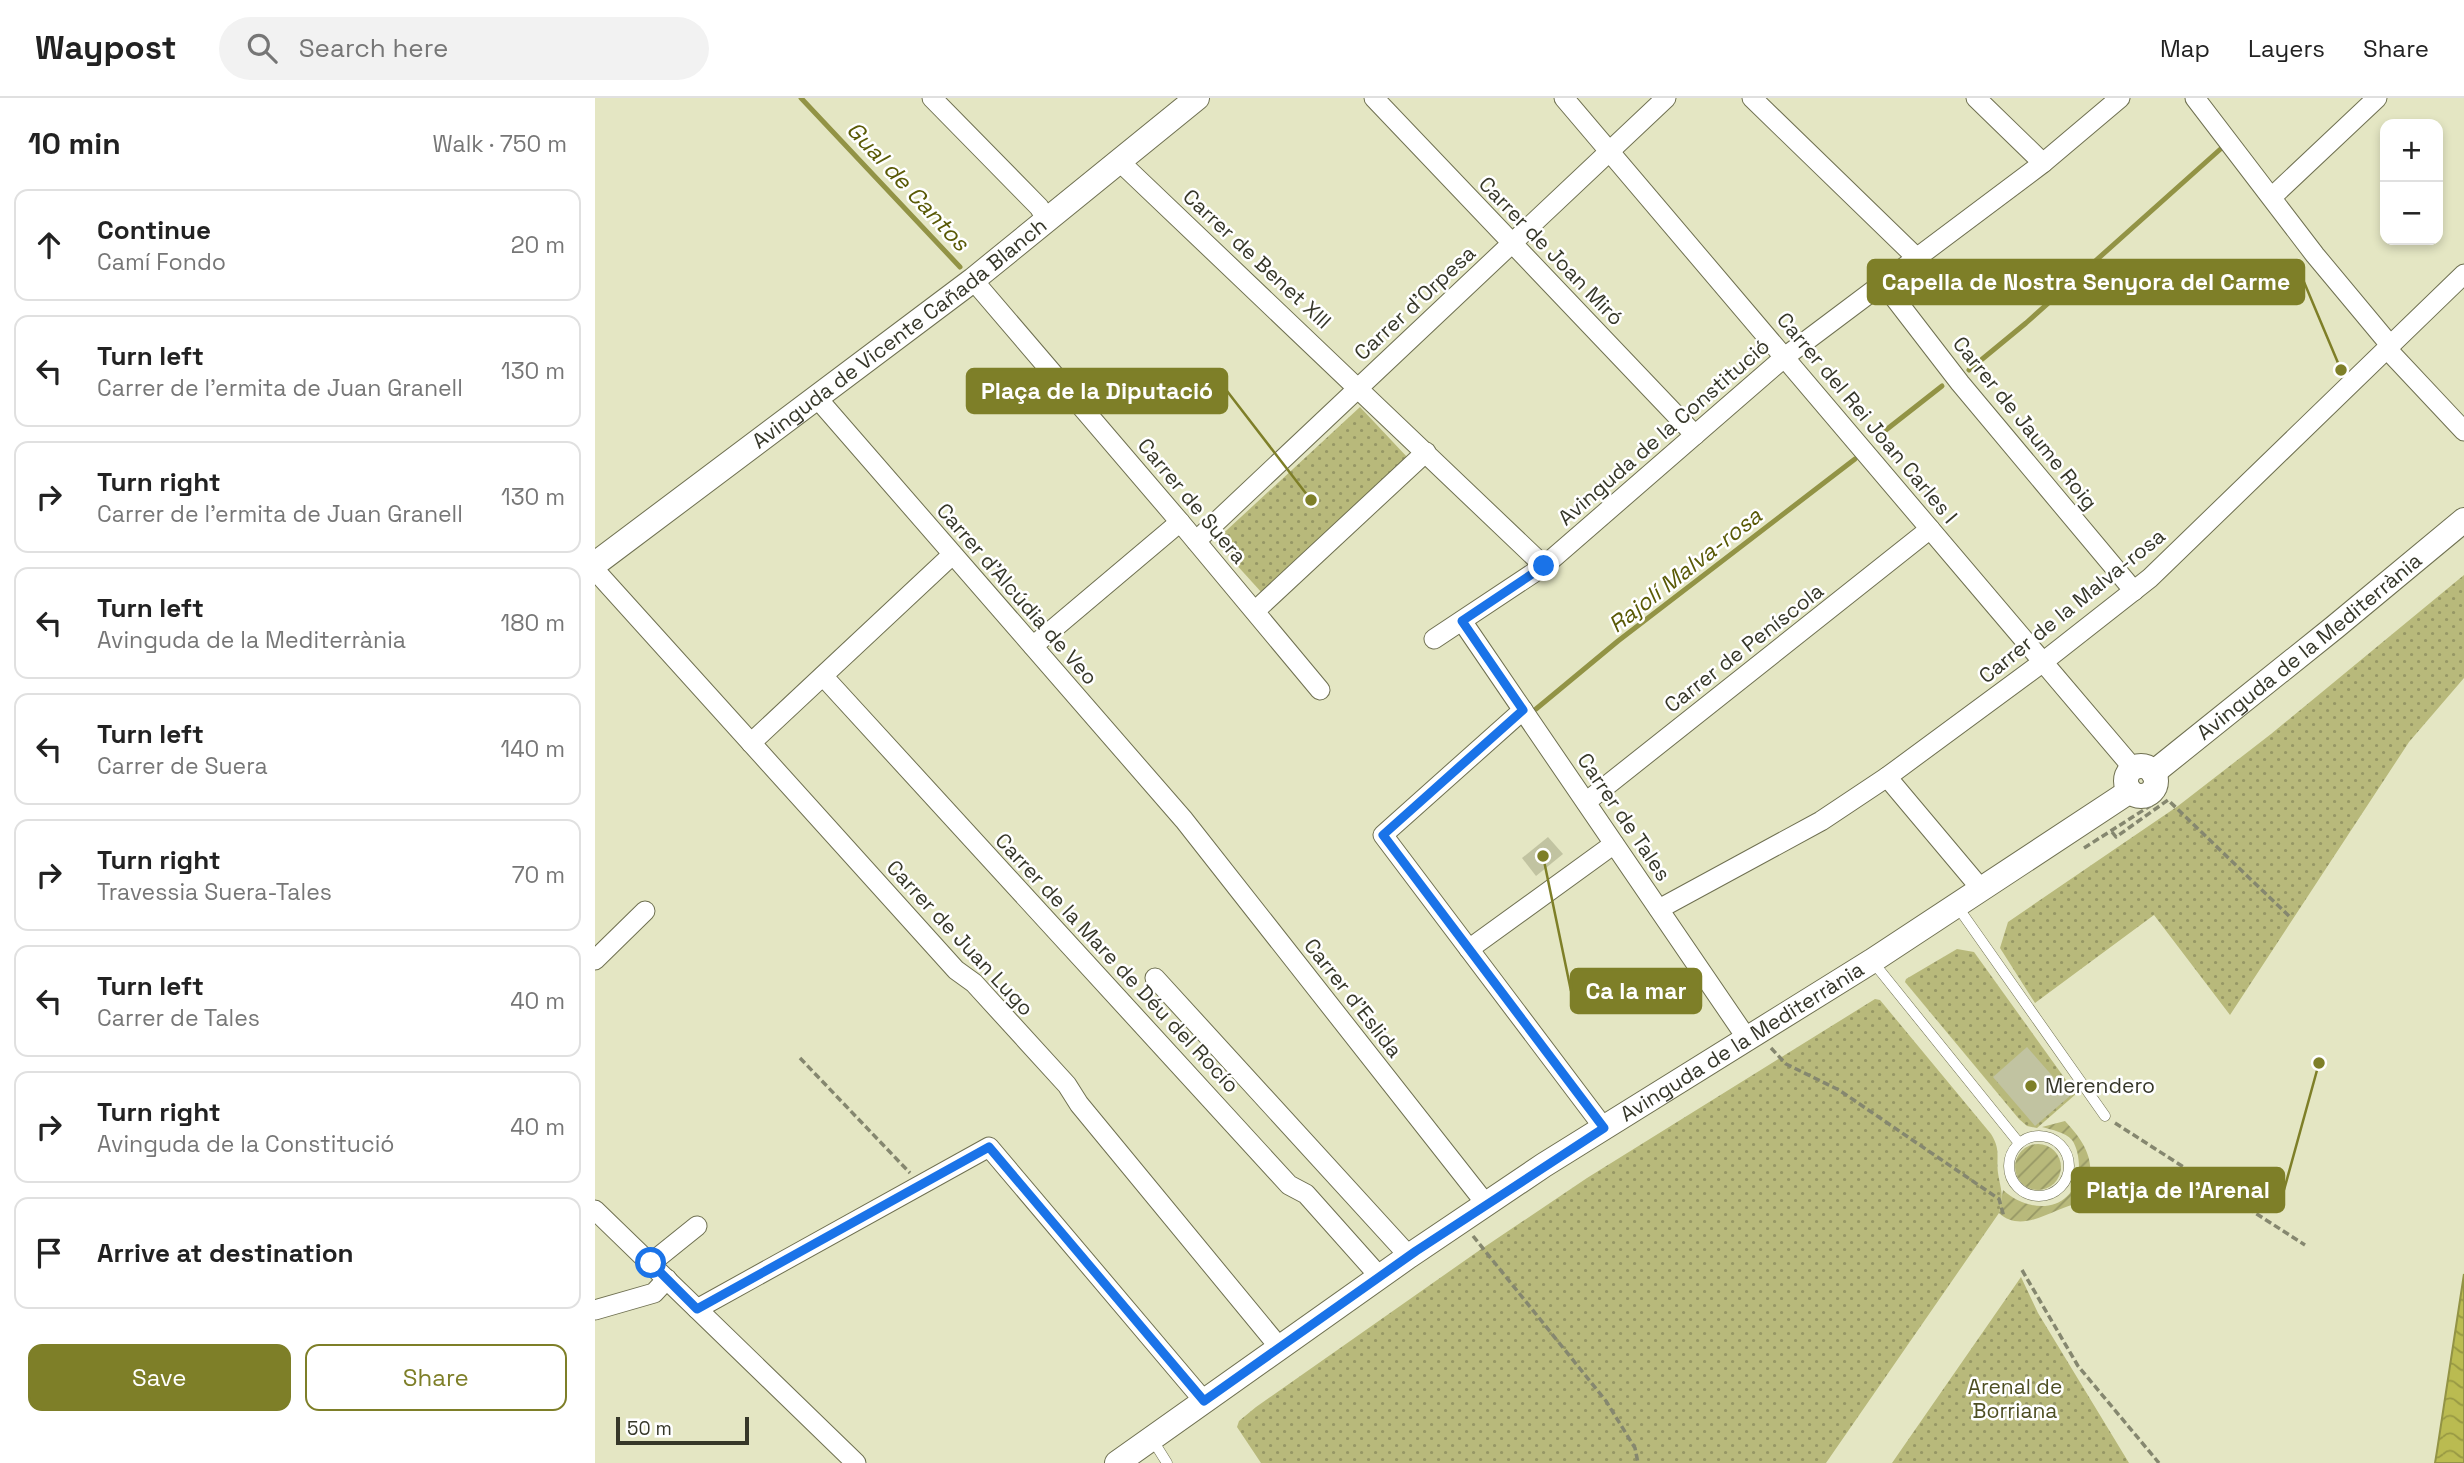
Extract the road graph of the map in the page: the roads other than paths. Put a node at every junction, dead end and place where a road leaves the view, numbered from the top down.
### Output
1 (932, 98) edge
2 (1197, 98) edge
3 (1374, 98) edge
4 (1564, 98) edge
5 (1666, 98) edge
6 (1752, 98) edge
7 (1976, 98) edge
8 (2120, 98) edge
9 (2195, 98) edge
10 (2377, 98) edge
11 (1609, 151) junction
12 (1119, 161) junction
13 (2043, 163) junction
14 (2272, 197) junction
15 (1043, 214) junction
16 (1512, 243) junction
17 (1917, 258) junction
18 (2464, 274) edge
19 (972, 280) junction
20 (1883, 283) junction
21 (2388, 347) junction
22 (1786, 356) junction
23 (1359, 387) junction
24 (817, 397) junction
25 (2464, 431) edge
26 (1695, 435) junction
27 (1426, 452) junction
28 (2464, 520) edge
29 (1180, 522) junction
30 (1930, 529) junction
31 (1196, 541) junction
32 (952, 555) junction
33 (595, 564) edge
34 (1544, 566) junction
35 (595, 570) edge
36 (2134, 591) junction
37 (1255, 611) junction
38 (1462, 621) junction
39 (1434, 639) dead end
40 (1033, 646) junction
41 (2043, 662) junction
42 (823, 676) junction
43 (1320, 690) dead end
44 (1523, 710) junction
45 (751, 743) junction
46 (1887, 776) junction
47 (2139, 777) junction
48 (1586, 802) junction
49 (1184, 820) joint
50 (1614, 844) junction
51 (1982, 890) junction
52 (1957, 906) junction
53 (1659, 909) junction
54 (645, 911) dead end
55 (1469, 949) junction
56 (595, 960) edge
57 (1872, 961) junction
58 (1155, 978) dead end
59 (1757, 1042) junction
60 (2105, 1116) road end
61 (1604, 1128) junction
62 (2019, 1143) junction
63 (1486, 1204) junction
64 (595, 1210) edge
65 (697, 1226) dead end
66 (1409, 1256) junction
67 (651, 1263) junction
68 (1380, 1277) junction
69 (667, 1279) junction
70 (697, 1309) junction
71 (595, 1310) edge
72 (1280, 1348) junction
73 (1204, 1401) junction
74 (1151, 1438) junction
75 (856, 1463) edge
76 (1117, 1463) edge
77 (1167, 1463) edge

1 - 15 street
2 - 12 street, Avinguda de Vicente Cañada Blanch
3 - 16 street, Carrer de Joan Miró
4 - 11 street, Carrer del Rei Joan Carles I
5 - 11 street, Carrer d'Orpesa
6 - 17 street
7 - 13 street
8 - 13 street, Avinguda de la Constitució
9 - 14 street
10 - 14 street
11 - 16 street, Carrer d'Orpesa
11 - 22 street, Carrer del Rei Joan Carles I
12 - 15 street, Avinguda de Vicente Cañada Blanch
12 - 23 street, Carrer de Benet XIII
13 - 17 street, Avinguda de la Constitució
14 - 21 street
15 - 19 street, Avinguda de Vicente Cañada Blanch
16 - 23 street, Carrer d'Orpesa
16 - 26 street, Carrer de Joan Miró
17 - 20 street, Avinguda de la Constitució
18 - 21 street, Carrer de la Malva-rosa
19 - 24 street, Avinguda de Vicente Cañada Blanch
19 - 29 street, Carrer de Suera
20 - 22 street, Avinguda de la Constitució
20 - 36 street, Carrer de Jaume Roig
21 - 25 street
21 - 36 street, Carrer de la Malva-rosa
22 - 26 street, Avinguda de la Constitució
22 - 30 street, Carrer del Rei Joan Carles I
23 - 27 street, Carrer de Benet XIII
23 - 31 street, Carrer d'Orpesa
24 - 32 street, Carrer d'Alcúdia de Veo
24 - 33 street, Avinguda de Vicente Cañada Blanch
26 - 34 street, Avinguda de la Constitució
27 - 34 street, Carrer de Benet XIII
27 - 37 street
28 - 47 street, Avinguda de la Mediterrània
29 - 31 street, Carrer de Suera
29 - 40 street
30 - 41 street, Carrer del Rei Joan Carles I
30 - 48 street, Carrer de Peníscola
31 - 37 street, Carrer de Suera
32 - 40 street, Carrer d'Alcúdia de Veo
32 - 42 street
34 - 38 street, Avinguda de la Constitució
35 - 45 street, Carrer de Juan Lugo
36 - 41 street, Carrer de la Malva-rosa
37 - 43 street, Carrer de Suera
38 - 39 street, Avinguda de la Constitució
38 - 44 street, Carrer de Tales
40 - 49 street, Carrer d'Alcúdia de Veo
41 - 46 street, Carrer de la Malva-rosa
41 - 47 street, Carrer del Rei Joan Carles I
42 - 45 street
42 - 68 street, Carrer de la Mare de Déu del Rocío
44 - 48 street, Carrer de Tales
44 - 55 street
45 - 72 street, Carrer de Juan Lugo
46 - 51 street
46 - 53 street, Carrer de la Malva-rosa
47 - 51 street, Avinguda de la Mediterrània
48 - 50 street, Carrer de Tales
49 - 63 street, Carrer d'Eslida
50 - 53 street, Carrer de Tales
50 - 55 street
51 - 52 street, Avinguda de la Mediterrània
52 - 57 street, Avinguda de la Mediterrània
52 - 60 lane
53 - 59 street, Carrer de Tales
54 - 56 street
55 - 61 street
57 - 59 street, Avinguda de la Mediterrània
57 - 62 lane
58 - 66 street
59 - 61 street, Avinguda de la Mediterrània
61 - 63 street, Avinguda de la Mediterrània
62 - 62 lane
63 - 66 street, Avinguda de la Mediterrània
64 - 67 street
65 - 67 street
66 - 68 street, Avinguda de la Mediterrània
67 - 69 street
68 - 72 street, Avinguda de la Mediterrània
69 - 70 street
69 - 71 street
70 - 73 street
70 - 75 street
72 - 73 street, Avinguda de la Mediterrània
73 - 74 street, Avinguda de la Mediterrània
74 - 76 street, Avinguda de la Mediterrània
74 - 77 lane

